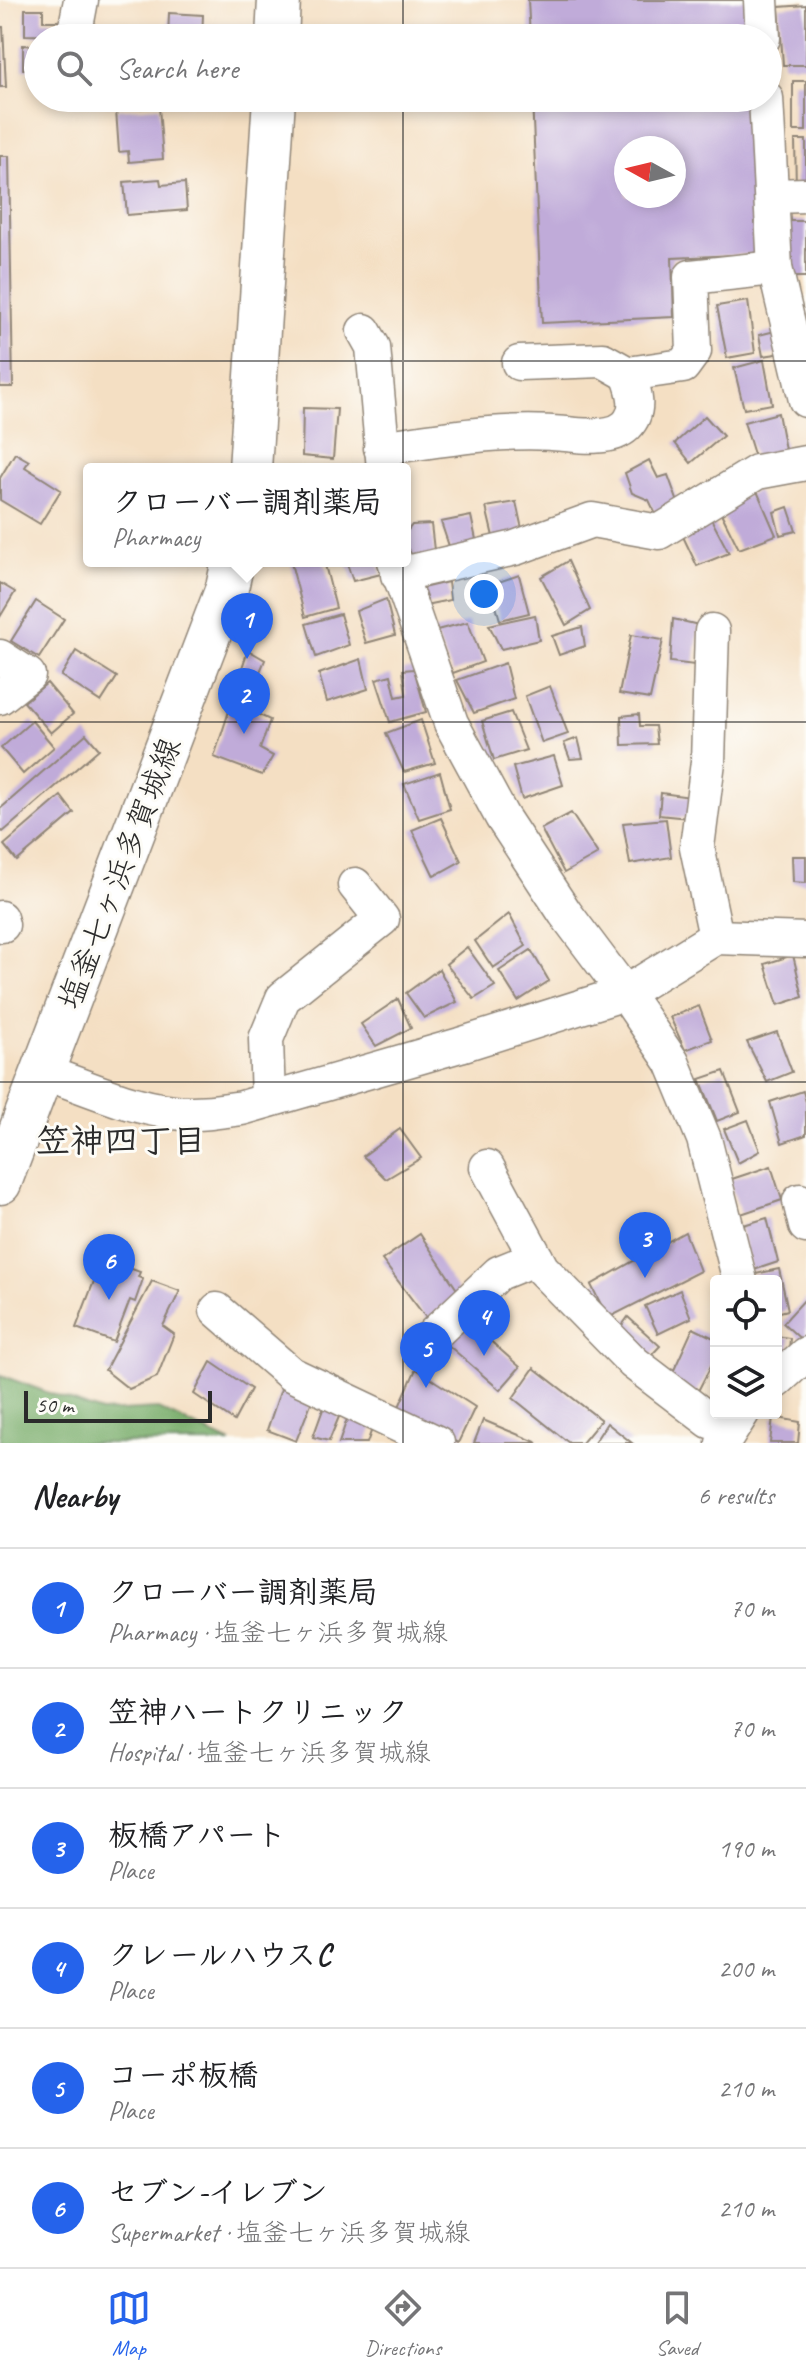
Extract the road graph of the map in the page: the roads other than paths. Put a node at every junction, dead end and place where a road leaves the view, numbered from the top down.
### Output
1 (279, 0) edge
2 (761, 0) edge
3 (278, 24) edge
4 (762, 24) edge
5 (273, 112) edge
6 (767, 112) edge
7 (806, 195) edge
8 (772, 196) junction
9 (775, 268) junction
10 (364, 331) dead end
11 (519, 363) dead end
12 (628, 374) junction
13 (806, 400) edge
14 (382, 458) edge
15 (250, 463) edge
16 (806, 463) edge
17 (411, 565) edge
18 (232, 567) edge
19 (396, 568) edge
20 (712, 631) dead end
21 (0, 657) edge
22 (0, 697) edge
23 (355, 885) dead end
24 (716, 937) junction
25 (806, 940) edge
26 (625, 993) junction
27 (43, 1072) junction
28 (268, 1100) junction
29 (487, 1167) dead end
30 (0, 1183) edge
31 (536, 1258) junction
32 (738, 1275) edge
33 (217, 1310) dead end
34 (434, 1334) dead end
35 (806, 1354) edge
36 (782, 1376) edge
37 (730, 1419) edge
38 (711, 1429) edge
39 (437, 1443) edge

1 - 3 main road
2 - 4 street
5 - 15 main road
6 - 8 street
7 - 8 street
8 - 9 street
9 - 12 street
9 - 13 street
10 - 14 street
11 - 12 street
12 - 14 street
16 - 17 street
18 - 27 main road, 塩釜七ヶ浜多賀城線
19 - 26 street
20 - 24 street
21 - 22 street
23 - 28 street
24 - 25 street
24 - 26 street
26 - 28 street
26 - 32 street
27 - 28 street
27 - 30 main road, 塩釜七ヶ浜多賀城線
29 - 31 street
31 - 34 street
31 - 38 street
33 - 39 street
35 - 36 street
37 - 38 street

